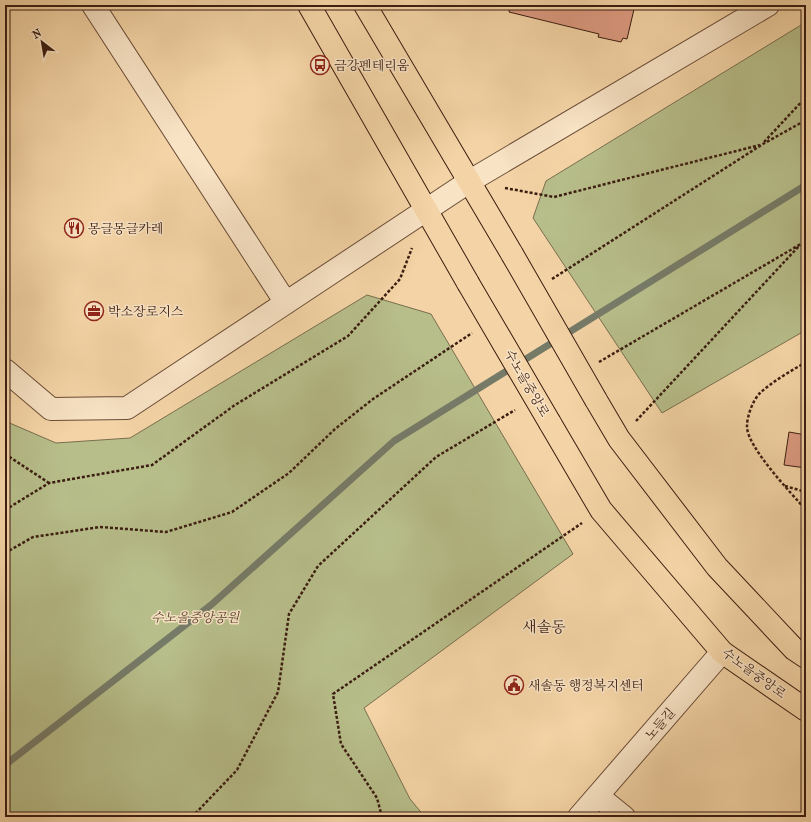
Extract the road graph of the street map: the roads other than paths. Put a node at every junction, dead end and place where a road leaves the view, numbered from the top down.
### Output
1 (94, 5) edge
2 (309, 5) edge
3 (365, 5) edge
4 (768, 5) edge
5 (470, 181) junction
6 (425, 210) junction
7 (286, 303) junction
8 (5, 370) edge
9 (722, 652) junction
10 (806, 657) edge
11 (806, 710) edge
12 (598, 796) junction
13 (579, 817) edge
14 (624, 817) edge

1 - 7 street
2 - 6 main road, 수노을중앙로
3 - 5 main road
4 - 5 street
5 - 6 street
5 - 10 main road, bridge
6 - 7 street
6 - 9 main road, 수노을중앙로, bridge
7 - 8 street
9 - 11 main road, 수노을중앙로
9 - 12 street, 노들길
12 - 13 street, 노들길
12 - 14 street

